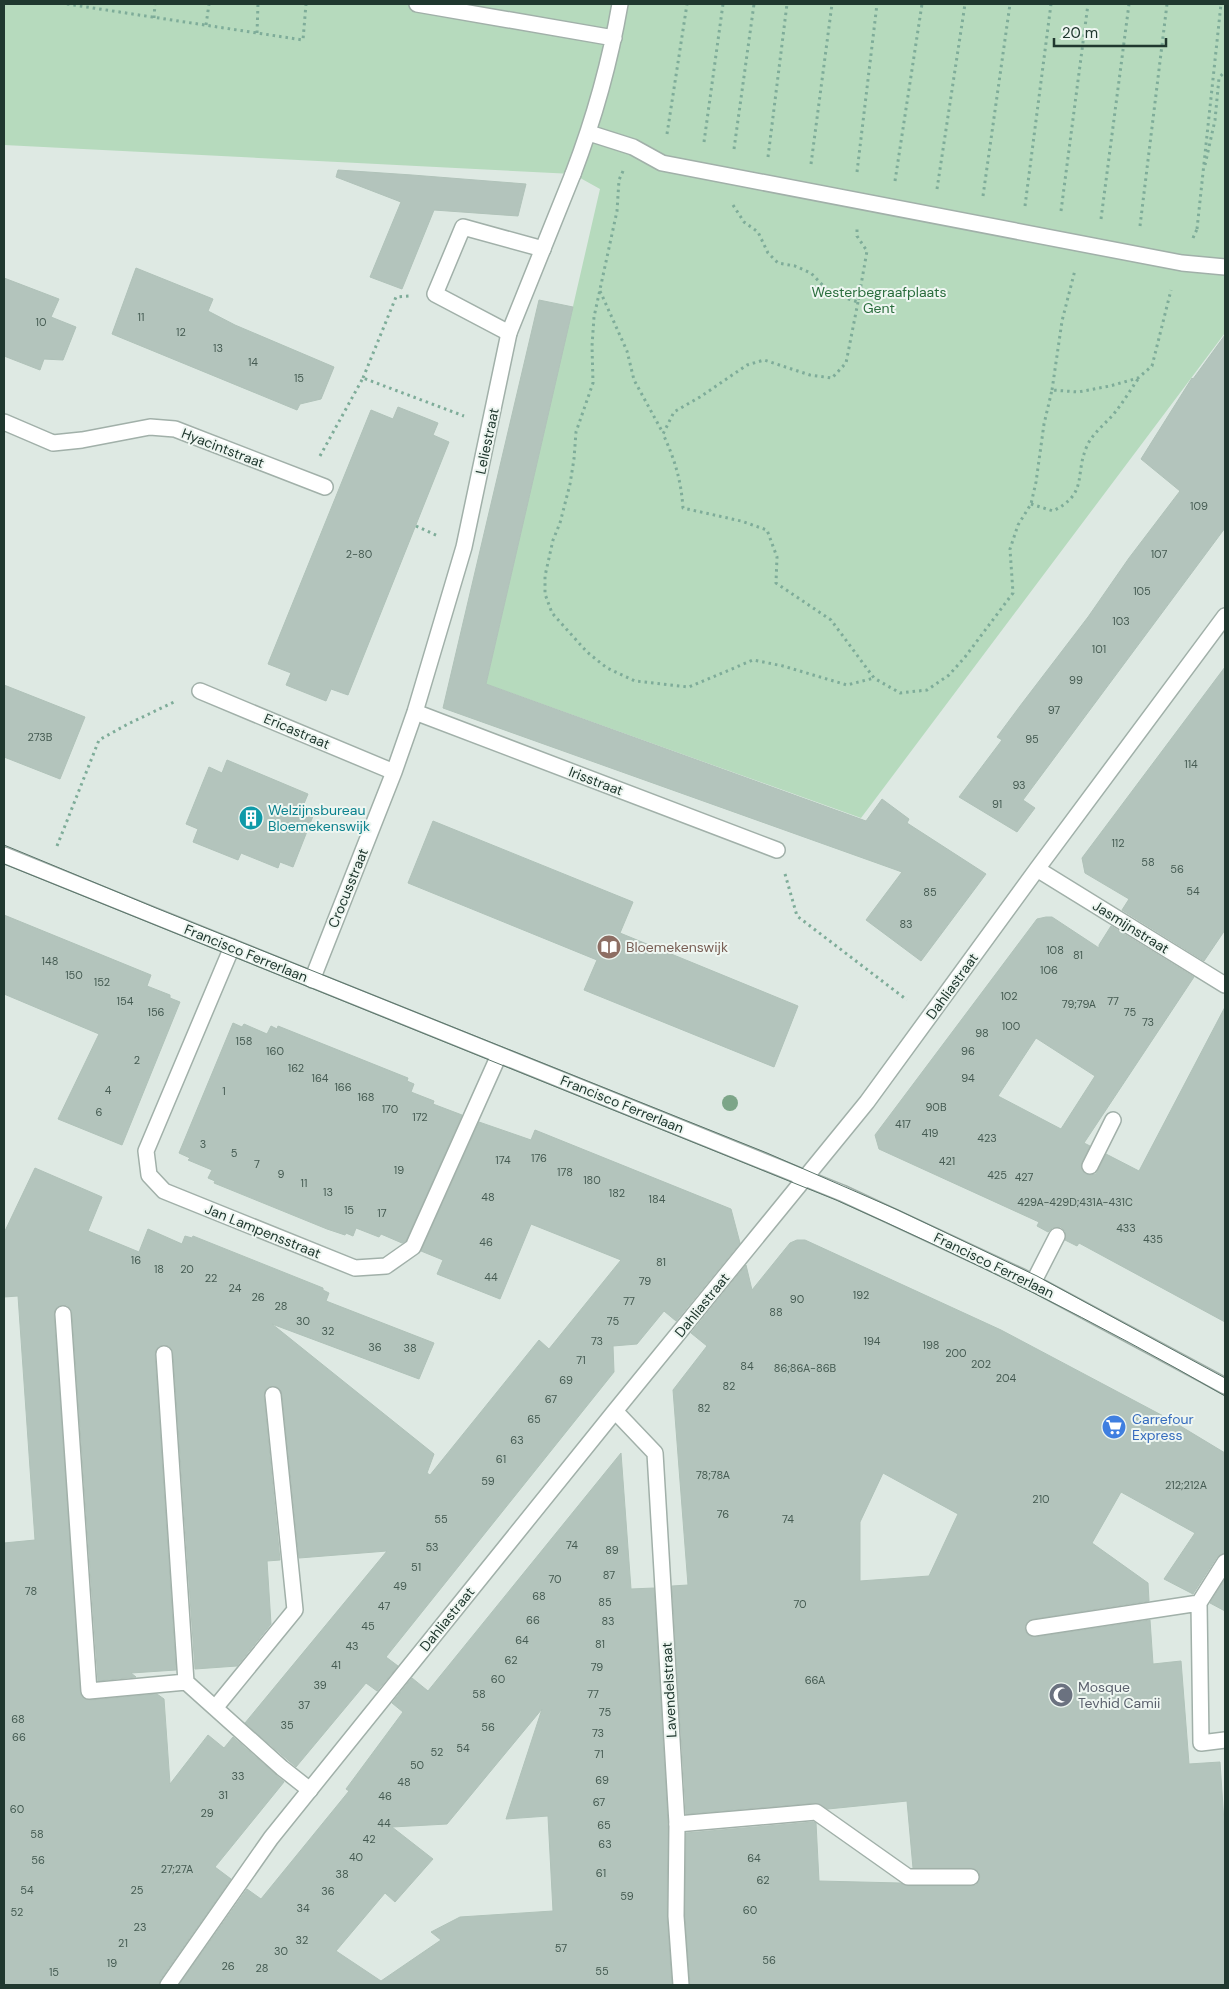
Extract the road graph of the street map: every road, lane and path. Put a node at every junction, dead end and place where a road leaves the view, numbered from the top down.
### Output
1 (67, 4) edge
2 (101, 4) edge
3 (155, 4) edge
4 (208, 4) edge
5 (258, 4) edge
6 (306, 4) edge
7 (417, 4) edge
8 (620, 4) edge
9 (687, 4) edge
10 (723, 4) edge
11 (787, 4) edge
12 (832, 4) edge
13 (877, 4) edge
14 (922, 4) edge
15 (965, 4) edge
16 (1010, 4) edge
17 (1051, 4) edge
18 (1088, 4) edge
19 (1129, 4) edge
20 (1167, 4) edge
21 (1221, 4) edge
22 (100, 10) junction
23 (154, 18) junction
24 (206, 26) junction
25 (257, 33) junction
26 (614, 38) junction
27 (1225, 71) edge
28 (589, 133) junction
29 (633, 147) junction
30 (662, 163) junction
31 (700, 170) junction
32 (1203, 174) junction
33 (765, 184) junction
34 (807, 191) junction
35 (854, 200) junction
36 (891, 207) junction
37 (933, 215) junction
38 (979, 224) junction
39 (1197, 229) junction
40 (1022, 232) junction
41 (1058, 239) junction
42 (1097, 246) junction
43 (543, 250) junction
44 (1137, 254) junction
45 (1188, 264) junction
46 (1225, 267) edge
47 (600, 290) junction
48 (435, 294) junction
49 (858, 302) dead end
50 (509, 333) junction
51 (363, 378) junction
52 (1138, 378) junction
53 (1052, 390) junction
54 (4, 422) edge
55 (490, 425) junction
56 (663, 434) junction
57 (325, 487) joint
58 (1031, 504) junction
59 (1225, 616) edge
60 (874, 678) junction
61 (200, 691) joint
62 (415, 712) junction
63 (394, 772) junction
64 (777, 850) joint
65 (4, 855) edge
66 (1037, 869) junction
67 (46, 872) junction
68 (232, 947) junction
69 (312, 980) junction
70 (1225, 985) edge
71 (930, 1017) junction
72 (499, 1055) junction
73 (1113, 1120) dead end
74 (1090, 1166) dead end
75 (805, 1178) junction
76 (1057, 1236) dead end
77 (1033, 1283) junction
78 (63, 1314) dead end
79 (164, 1354) dead end
80 (1225, 1386) edge
81 (273, 1395) dead end
82 (615, 1411) junction
83 (1225, 1562) edge
84 (1199, 1603) junction
85 (1034, 1628) dead end
86 (186, 1682) junction
87 (215, 1708) junction
88 (1225, 1740) edge
89 (310, 1790) junction
90 (677, 1824) junction
91 (971, 1877) dead end
92 (168, 1985) edge
93 (681, 1985) edge

1 - 22 path
2 - 22 path
3 - 23 path
4 - 24 path
5 - 25 path
6 - 25 path
7 - 26 street
8 - 26 street, Leliestraat
9 - 30 path
10 - 31 path
11 - 33 path
12 - 34 path
13 - 35 path
14 - 36 path
15 - 37 path
16 - 38 path
17 - 40 path
18 - 41 path
19 - 42 path
20 - 44 path
21 - 32 path
22 - 23 path
23 - 24 path
24 - 25 path
26 - 28 street, Leliestraat
27 - 32 path
28 - 29 street
28 - 43 street, Leliestraat
29 - 30 street
29 - 47 path
30 - 31 street
31 - 33 street
32 - 39 path
33 - 34 street
34 - 35 street
35 - 36 street
36 - 37 street
37 - 38 street
38 - 40 street
39 - 45 path
39 - 45 path
40 - 41 street
41 - 42 street
42 - 44 street
42 - 53 path
43 - 48 street
43 - 50 street, Leliestraat
44 - 45 street
45 - 46 street
45 - 52 path
47 - 56 path
47 - 60 path
48 - 50 street
48 - 51 path
49 - 56 path
50 - 55 street, Leliestraat
51 - 55 path
51 - 57 path
52 - 53 path
52 - 58 path
53 - 58 path
54 - 57 street, Hyacintstraat
55 - 62 street, Leliestraat
56 - 60 path
58 - 60 path
59 - 66 street, Dahliastraat
61 - 63 street, Ericastraat
61 - 67 path
62 - 63 street, Crocusstraat
62 - 64 street, Irisstraat
63 - 69 street, Crocusstraat
64 - 71 path
65 - 67 street, Francisco Ferrerlaan
66 - 70 street, Jasmijnstraat
66 - 71 street, Dahliastraat
67 - 68 street, Francisco Ferrerlaan
68 - 69 street, Francisco Ferrerlaan
68 - 72 street, Jan Lampensstraat
69 - 72 street, Francisco Ferrerlaan
71 - 75 street, Dahliastraat
72 - 75 street, Francisco Ferrerlaan
73 - 74 street
75 - 77 street, Francisco Ferrerlaan
75 - 82 street, Dahliastraat
76 - 77 street
77 - 80 street, Francisco Ferrerlaan
78 - 86 street
79 - 86 street
81 - 87 street
82 - 89 street, Dahliastraat
82 - 90 street, Lavendelstraat
83 - 84 street
84 - 85 street
84 - 88 street
86 - 87 street
87 - 89 street
89 - 92 street, Dahliastraat
90 - 91 street
90 - 93 street, Lavendelstraat

